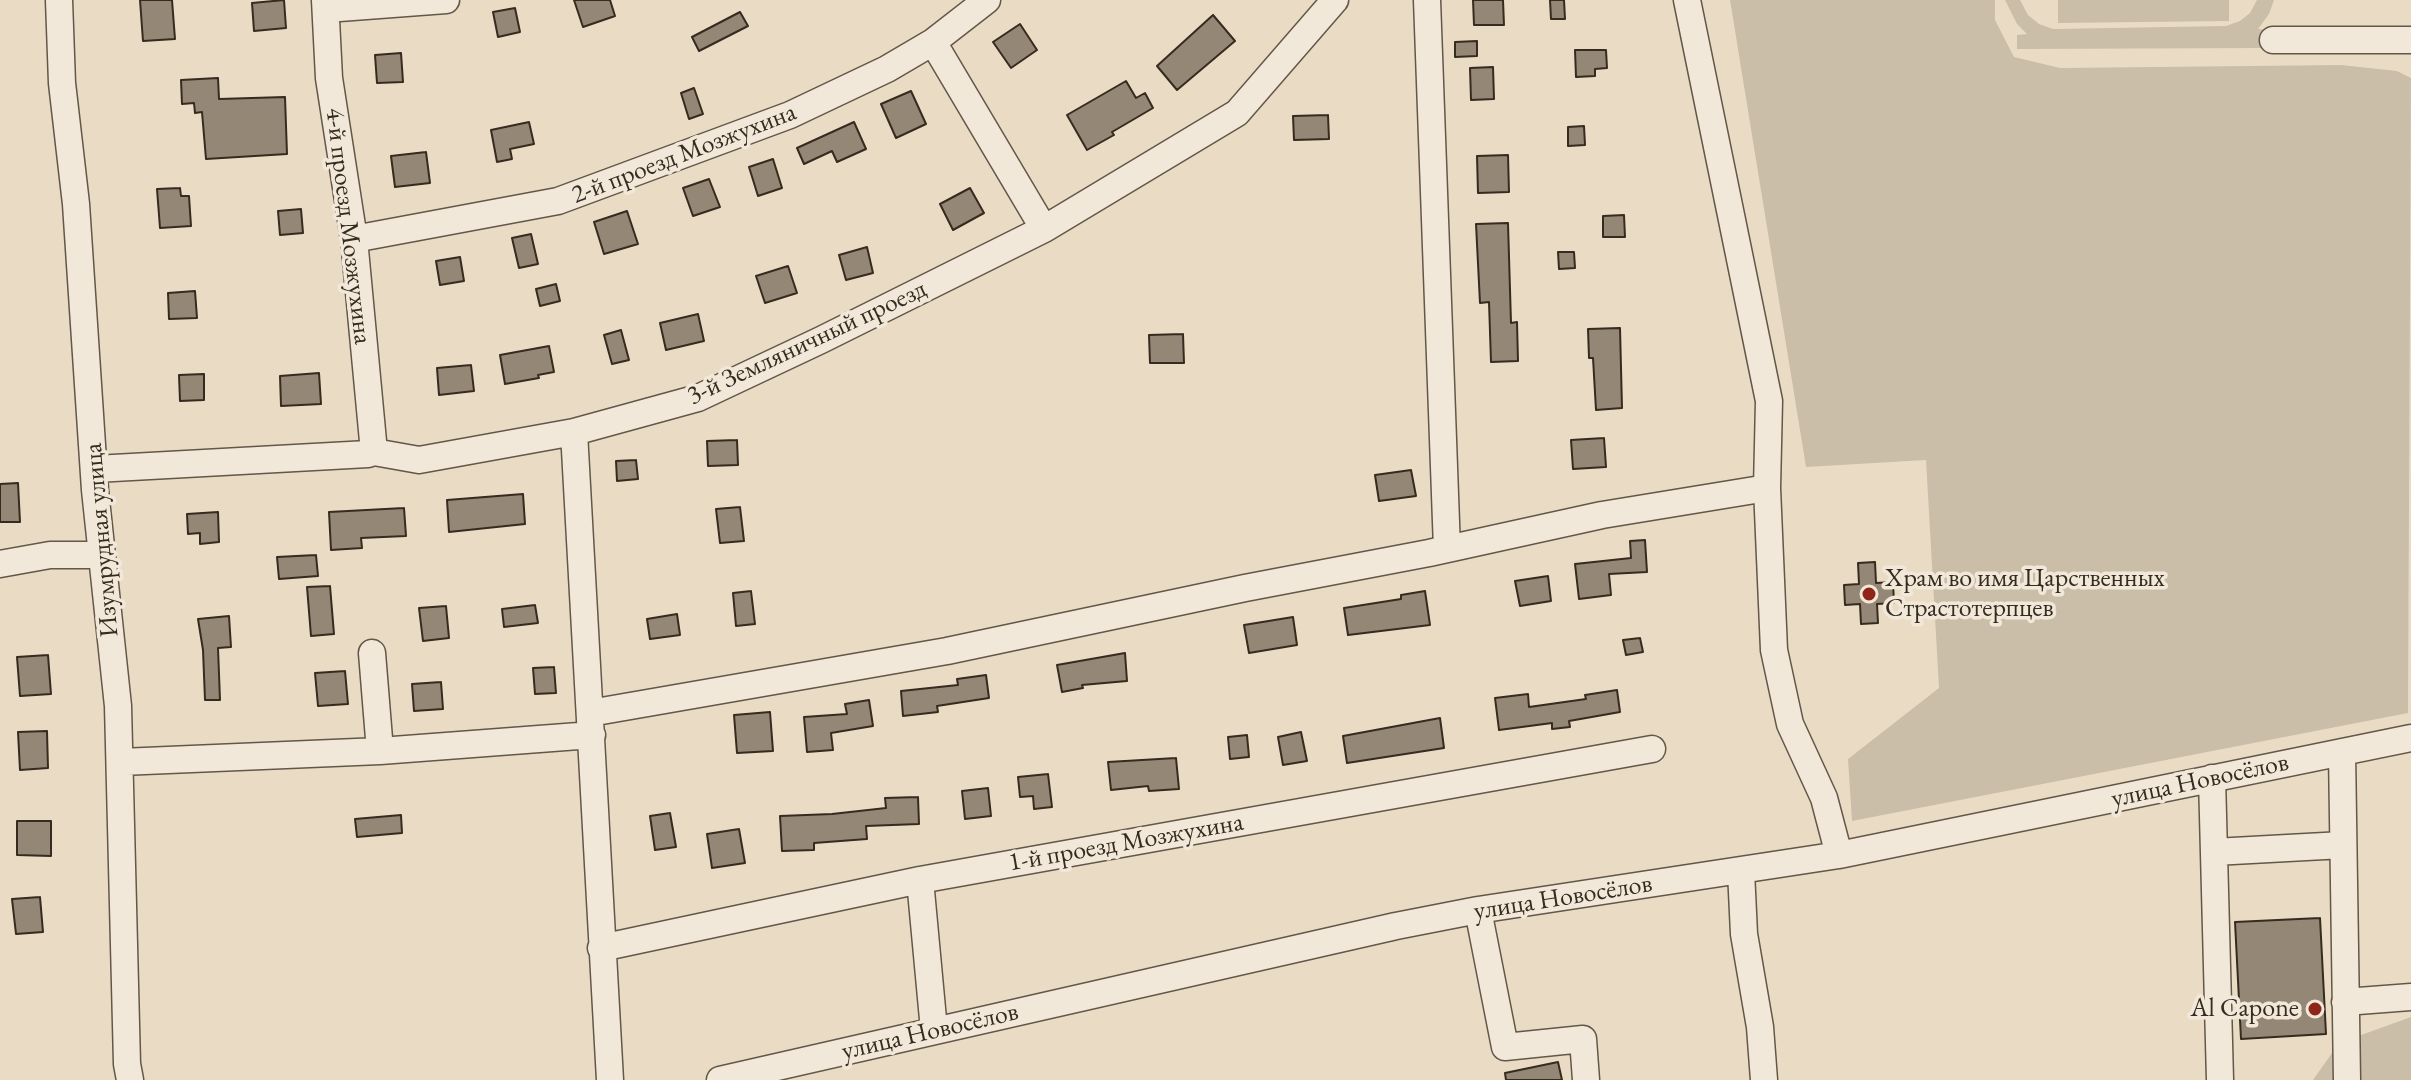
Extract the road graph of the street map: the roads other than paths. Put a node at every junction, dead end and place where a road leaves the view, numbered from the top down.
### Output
1 (59, 0) edge
2 (446, 0) edge
3 (987, 0) edge
4 (1335, 0) edge
5 (1427, 0) edge
6 (1687, 0) edge
7 (325, 4) edge
8 (2273, 40) dead end
9 (2411, 40) edge
10 (933, 42) junction
11 (1044, 229) junction
12 (354, 239) junction
13 (574, 432) junction
14 (374, 452) junction
15 (95, 469) junction
16 (1767, 488) junction
17 (1447, 549) junction
18 (102, 555) junction
19 (0, 564) edge
20 (372, 653) dead end
21 (591, 724) junction
22 (2411, 738) edge
23 (1652, 749) dead end
24 (380, 751) junction
25 (2342, 752) junction
26 (121, 762) junction
27 (2212, 778) junction
28 (2343, 845) junction
29 (2214, 852) junction
30 (1839, 855) junction
31 (1741, 871) junction
32 (920, 880) junction
33 (1478, 910) junction
34 (601, 948) junction
35 (2411, 997) edge
36 (2345, 1002) junction
37 (934, 1030) junction
38 (804, 1072) edge
39 (130, 1080) edge
40 (610, 1080) edge
41 (720, 1080) edge
42 (1586, 1080) edge
43 (1764, 1080) edge
44 (2220, 1080) edge
45 (2347, 1080) edge

1 - 15 street, Изумрудная улица
2 - 7 street
3 - 10 street, 2-й проезд Мозжухина
4 - 11 street, 3-й Земляничный проезд
5 - 17 street
6 - 16 street
7 - 12 street, 4-й проезд Мозжухина
8 - 9 street
10 - 11 street
10 - 12 street, 2-й проезд Мозжухина
11 - 13 street, 3-й Земляничный проезд
12 - 14 street, 4-й проезд Мозжухина
13 - 14 street, 3-й Земляничный проезд
13 - 21 street
14 - 15 street, 3-й Земляничный проезд
15 - 18 street, Изумрудная улица
16 - 17 street
16 - 30 street
17 - 21 street
18 - 19 street
18 - 26 street, Изумрудная улица
20 - 24 street
21 - 24 street
21 - 34 street
22 - 25 street, улица Новосёлов
23 - 32 street, 1-й проезд Мозжухина
24 - 26 street
25 - 27 street, улица Новосёлов
25 - 28 street
26 - 39 street, Изумрудная улица
27 - 29 street
27 - 30 street, улица Новосёлов
28 - 29 street
28 - 36 street
29 - 44 street
30 - 31 street, улица Новосёлов
31 - 33 street, улица Новосёлов
31 - 43 street
32 - 34 street, 1-й проезд Мозжухина
32 - 37 street
33 - 37 street, улица Новосёлов
33 - 42 street
34 - 40 street
35 - 36 street
36 - 45 street
37 - 38 street, улица Новосёлов
38 - 41 street, улица Новосёлов

